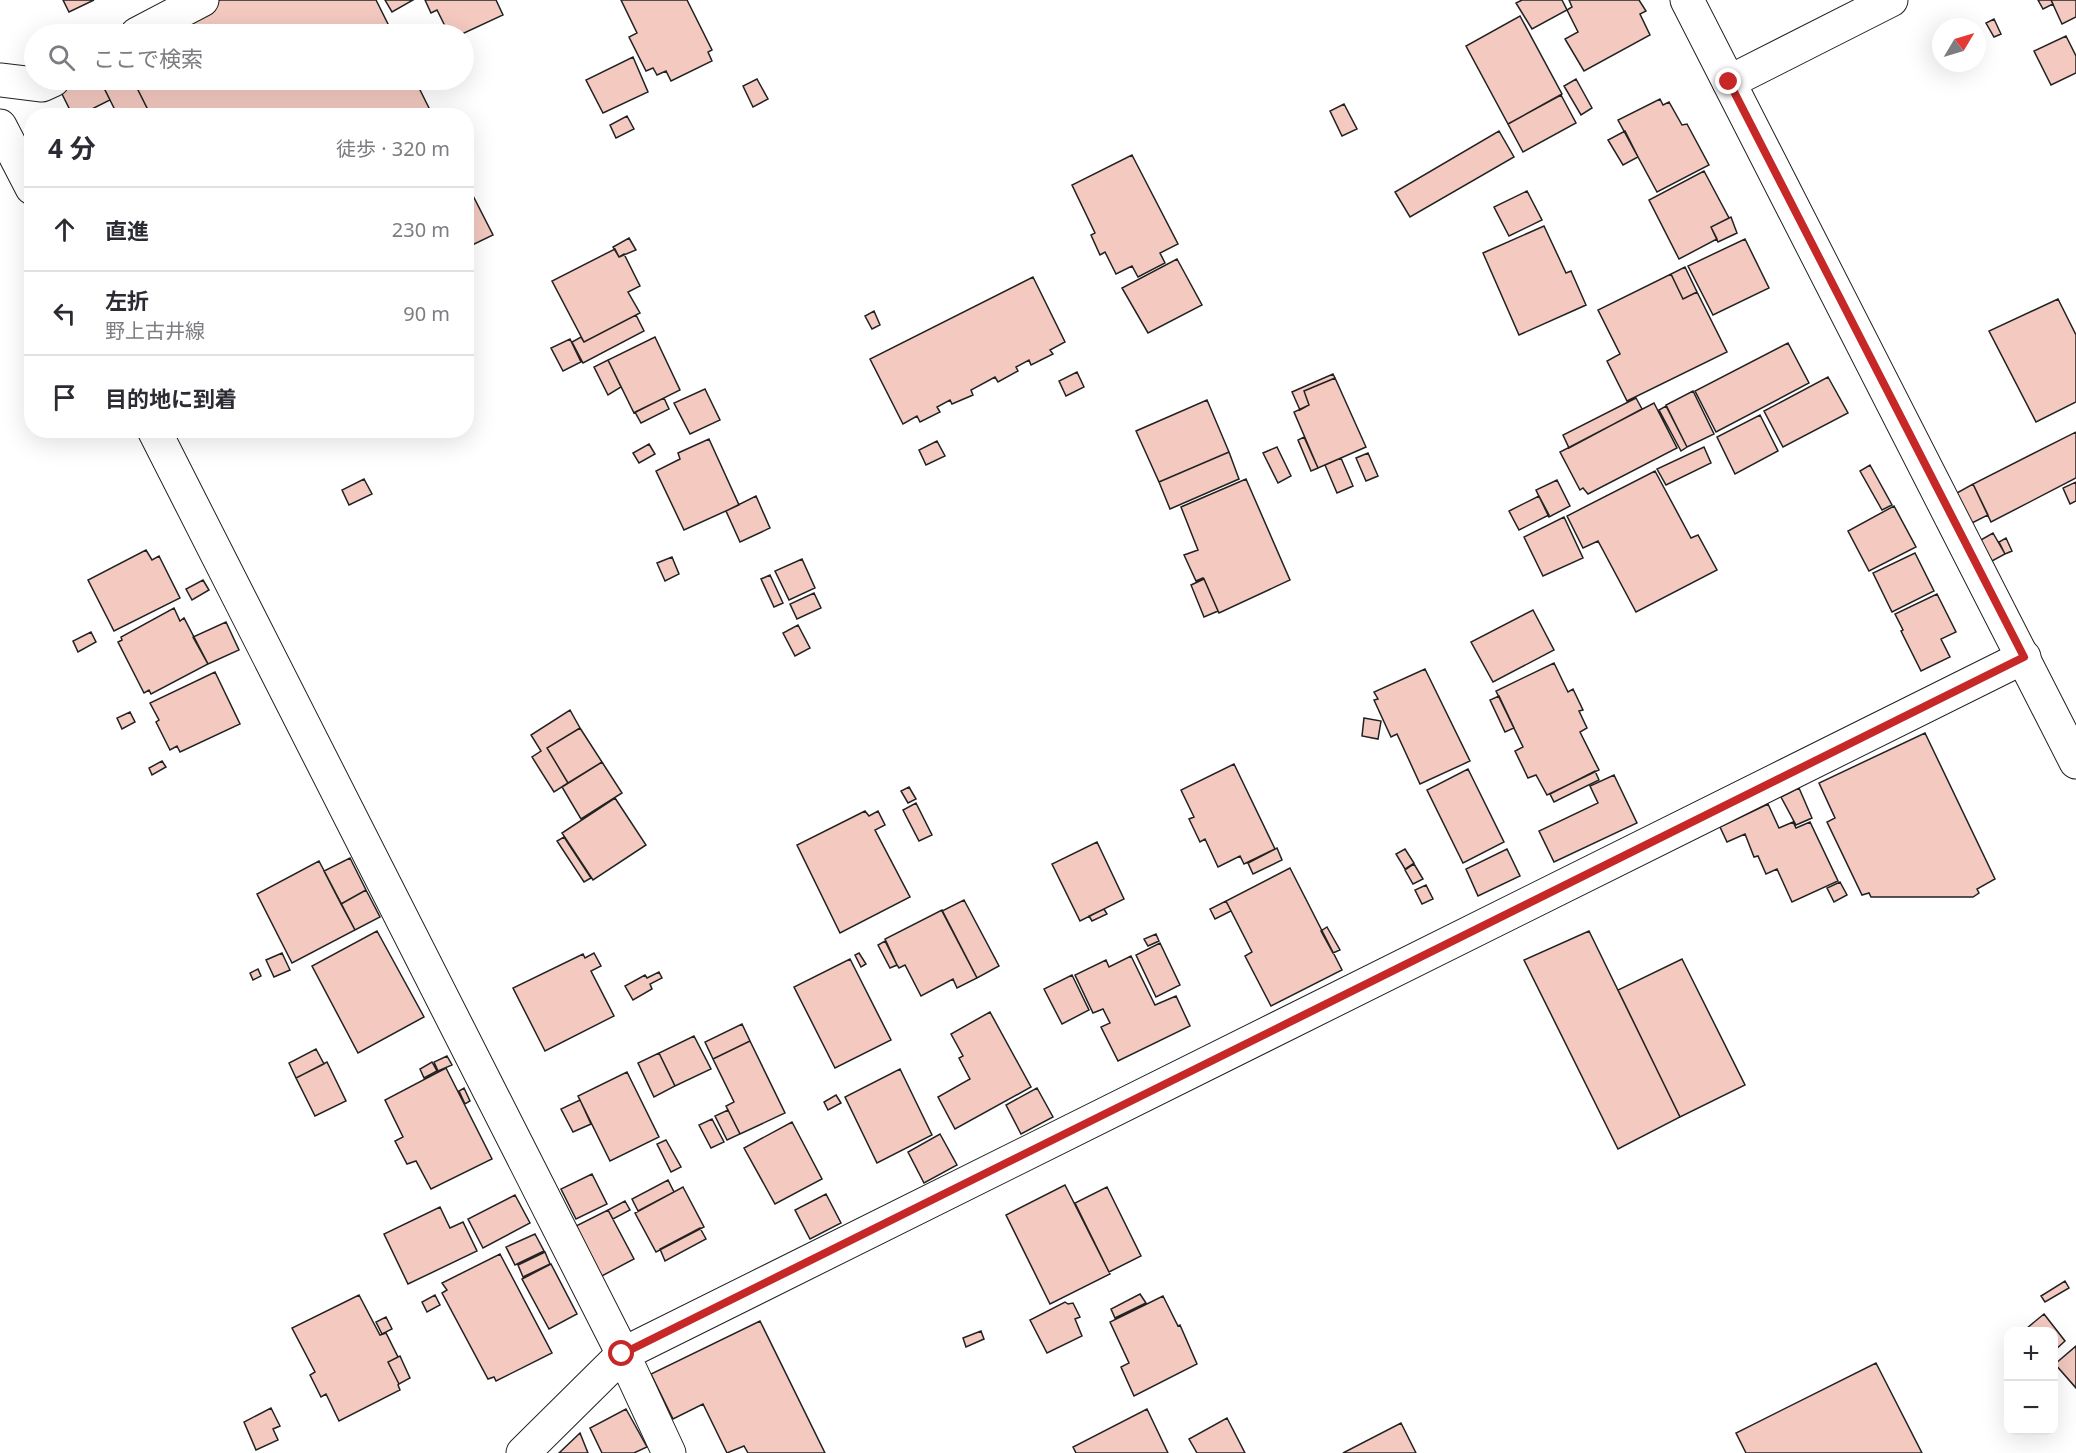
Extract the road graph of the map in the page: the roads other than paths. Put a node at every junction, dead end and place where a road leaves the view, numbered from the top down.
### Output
1 (202, 0) edge
2 (1688, 0) edge
3 (1891, 0) edge
4 (156, 24) edge
5 (0, 80) edge
6 (1729, 82) junction
7 (24, 83) edge
8 (0, 126) edge
9 (24, 172) edge
10 (158, 438) edge
11 (2024, 657) junction
12 (2076, 762) edge
13 (622, 1354) junction
14 (523, 1453) edge
15 (669, 1453) edge

1 - 4 street
2 - 6 street
3 - 6 street
5 - 7 street
6 - 11 street
8 - 9 street
10 - 13 street
11 - 12 street
11 - 13 street
13 - 14 street
13 - 15 street

